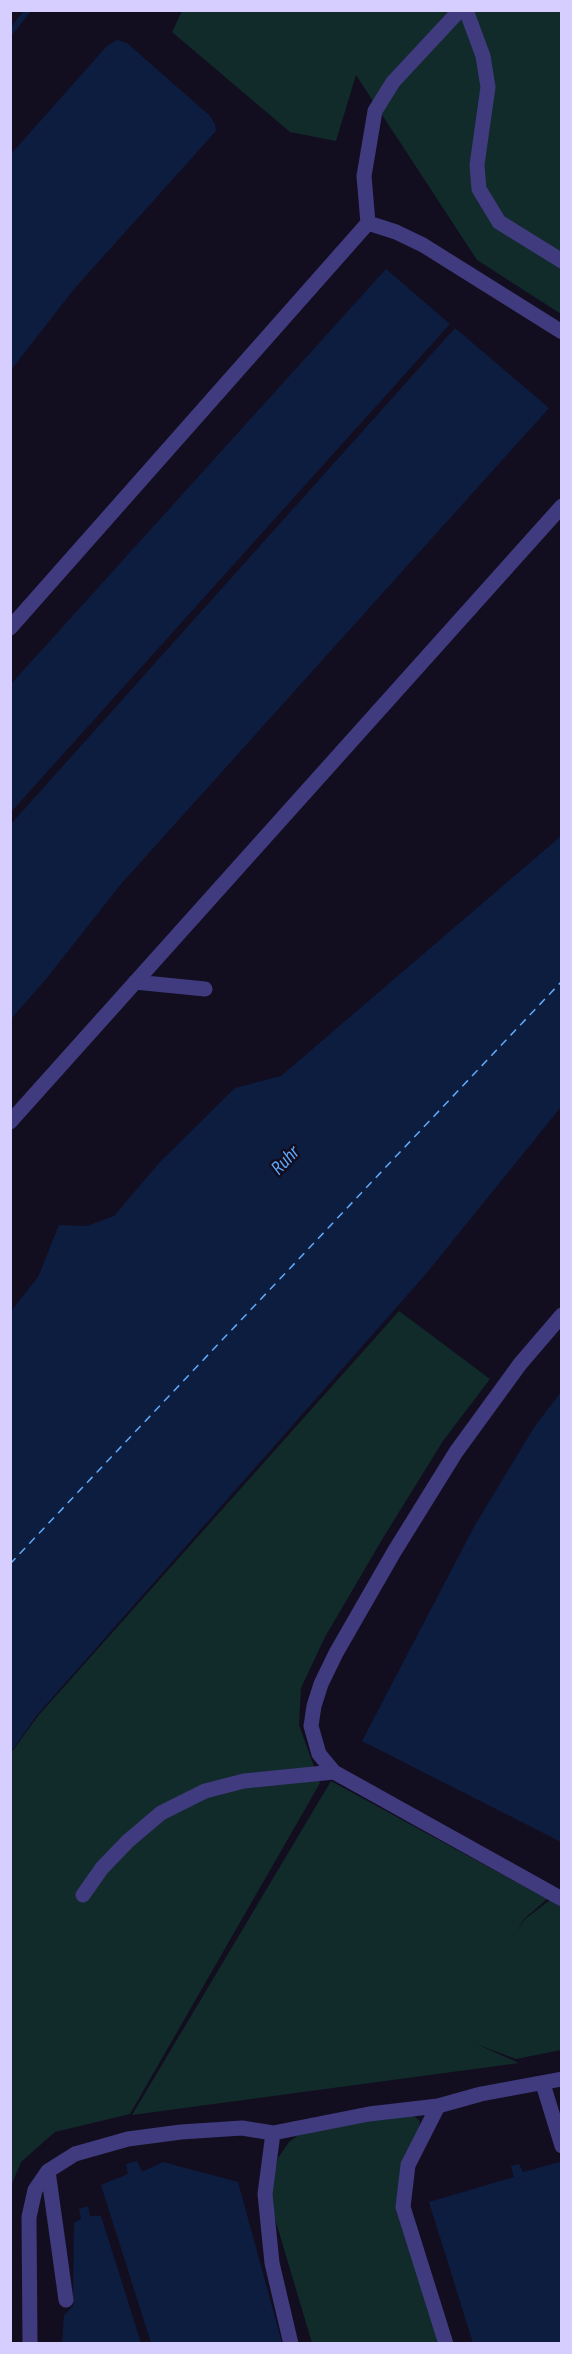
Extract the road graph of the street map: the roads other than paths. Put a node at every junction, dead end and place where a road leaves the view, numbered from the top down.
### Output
1 (460, 10) edge
2 (466, 10) edge
3 (368, 223) junction
4 (561, 261) edge
5 (561, 332) edge
6 (561, 506) edge
7 (10, 628) edge
8 (135, 982) junction
9 (205, 989) dead end
10 (10, 1122) edge
11 (561, 1316) edge
12 (334, 1772) junction
13 (83, 1895) dead end
14 (561, 1899) edge
15 (561, 2079) edge
16 (543, 2084) junction
17 (438, 2106) junction
18 (273, 2133) junction
19 (561, 2146) edge
20 (48, 2171) junction
21 (66, 2300) dead end
22 (30, 2343) edge
23 (291, 2343) edge
24 (446, 2343) edge

1 - 3 lane
2 - 4 lane
3 - 5 lane
3 - 7 lane
6 - 8 lane
8 - 9 lane
8 - 10 lane
11 - 12 lane
12 - 13 lane
12 - 14 lane
15 - 16 lane
16 - 17 lane
16 - 19 lane
17 - 18 lane
17 - 24 lane
18 - 20 lane
18 - 23 lane
20 - 21 lane
20 - 22 lane

